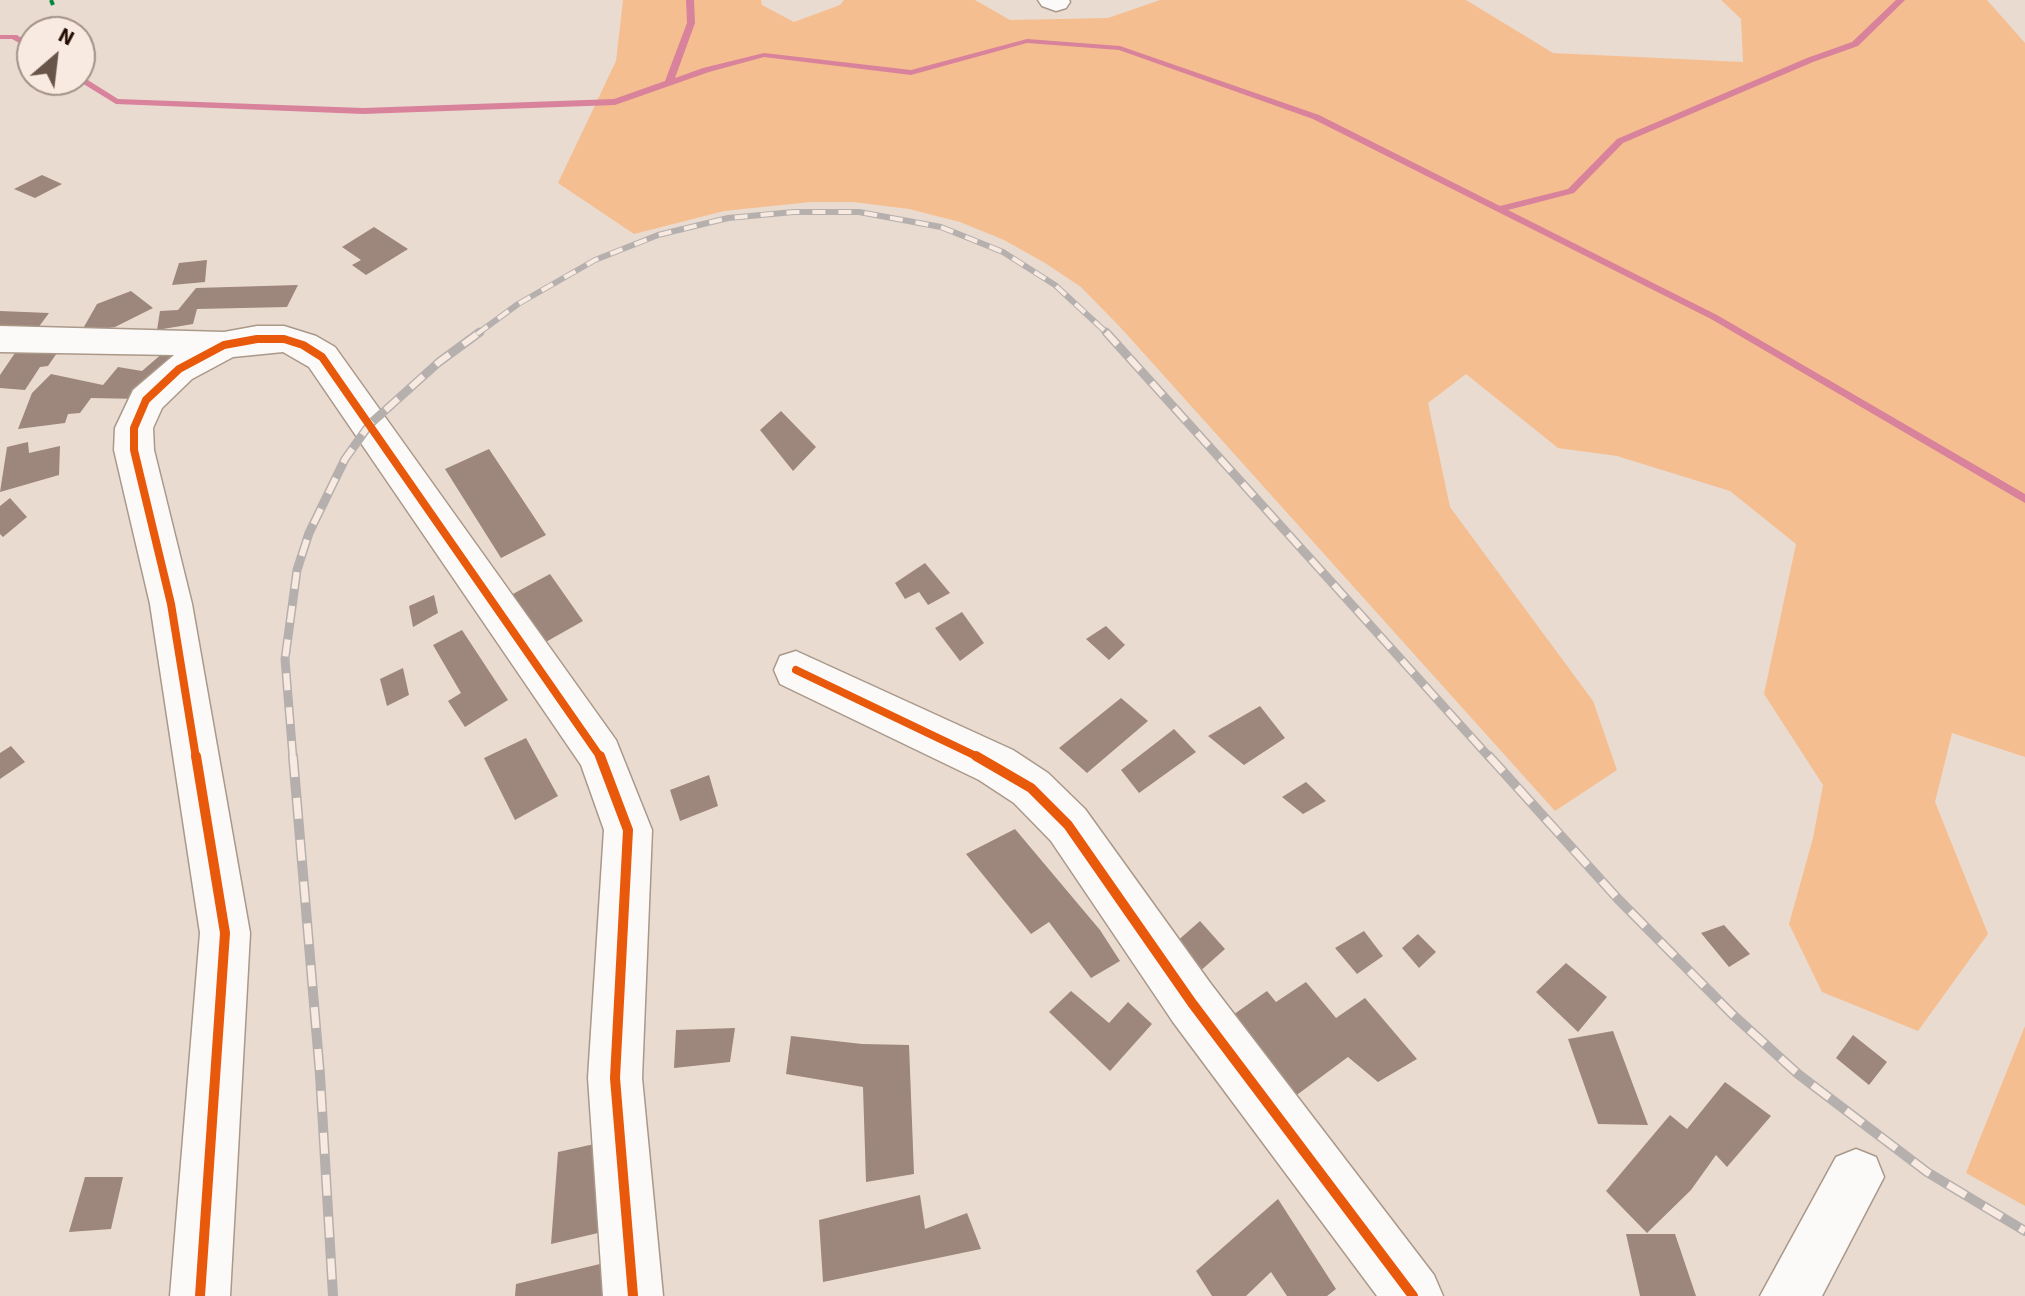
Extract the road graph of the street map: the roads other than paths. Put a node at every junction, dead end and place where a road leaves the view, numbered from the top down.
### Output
1 (0, 339) edge
2 (224, 345) junction
3 (796, 670) dead end
4 (1856, 1177) dead end
5 (200, 1296) edge
6 (633, 1296) edge
7 (1413, 1296) edge
8 (1790, 1296) edge

1 - 2 street
2 - 5 street
2 - 6 street
3 - 7 street
4 - 8 street

